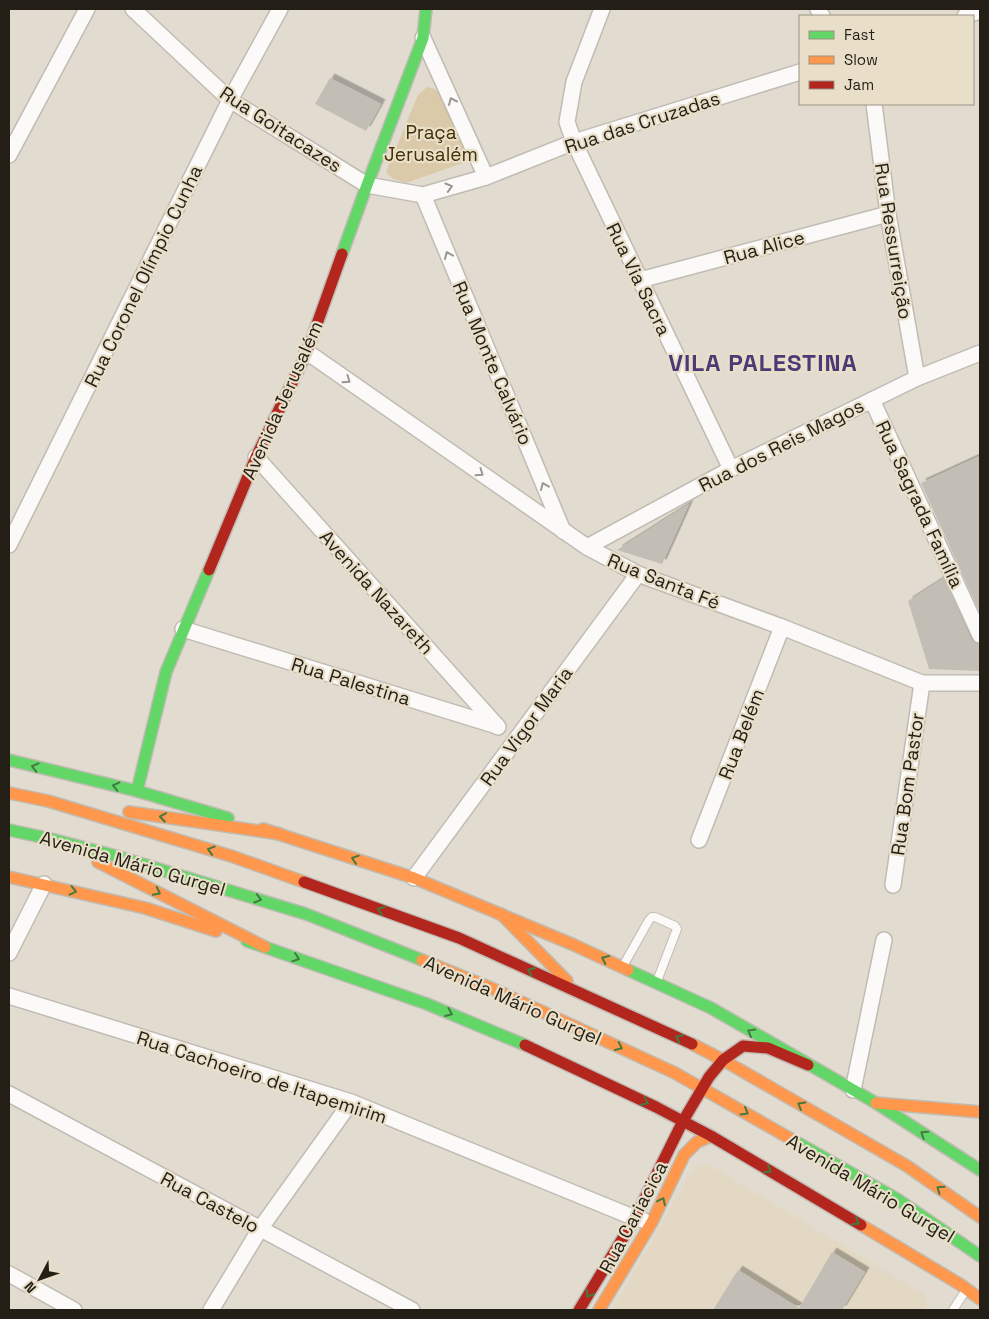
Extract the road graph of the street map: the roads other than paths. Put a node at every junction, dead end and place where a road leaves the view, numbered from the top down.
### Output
1 (87, 9) edge
2 (132, 9) edge
3 (280, 9) edge
4 (426, 9) edge
5 (602, 9) edge
6 (980, 11) edge
7 (968, 15) edge
8 (423, 38) junction
9 (799, 72) edge
10 (230, 100) junction
11 (874, 105) edge
12 (574, 142) junction
13 (9, 155) edge
14 (486, 177) junction
15 (367, 185) junction
16 (423, 194) junction
17 (888, 214) junction
18 (640, 280) junction
19 (307, 352) junction
20 (980, 353) edge
21 (917, 378) junction
22 (872, 400) junction
23 (256, 457) junction
24 (731, 469) junction
25 (563, 531) junction
26 (9, 545) edge
27 (587, 547) junction
28 (638, 574) junction
29 (782, 627) junction
30 (183, 629) junction
31 (980, 635) edge
32 (980, 682) edge
33 (922, 683) junction
34 (498, 727) junction
35 (519, 735) junction
36 (9, 760) edge
37 (137, 791) junction
38 (9, 793) edge
39 (48, 801) junction
40 (9, 830) edge
41 (280, 834) junction
42 (51, 839) junction
43 (699, 840) dead end
44 (9, 877) edge
45 (414, 878) junction
46 (44, 884) junction
47 (893, 885) dead end
48 (501, 914) junction
49 (884, 940) dead end
50 (265, 947) junction
51 (9, 953) edge
52 (622, 967) junction
53 (656, 983) junction
54 (578, 992) junction
55 (9, 996) edge
56 (722, 1060) junction
57 (808, 1065) junction
58 (702, 1088) junction
59 (853, 1090) junction
60 (9, 1094) edge
61 (351, 1102) junction
62 (876, 1103) junction
63 (980, 1112) edge
64 (682, 1121) junction
65 (711, 1136) junction
66 (980, 1170) edge
67 (980, 1217) edge
68 (635, 1218) junction
69 (652, 1222) junction
70 (260, 1229) junction
71 (980, 1256) edge
72 (9, 1274) edge
73 (967, 1288) junction
74 (980, 1299) edge
75 (74, 1310) edge
76 (211, 1310) edge
77 (412, 1310) edge
78 (579, 1310) edge
79 (599, 1310) edge
80 (953, 1310) edge

1 - 13 street
2 - 10 street, Rua Goitacazes
3 - 10 street, Rua Coronel Olímpio Cunha
4 - 8 main road, Avenida Jerusalém
5 - 12 street, Rua Via Sacra
6 - 7 street
14 -> 8 street
8 - 15 main road, Avenida Jerusalém
9 - 12 street, Rua das Cruzadas
10 - 15 street, Rua Goitacazes
10 - 26 street, Rua Coronel Olímpio Cunha
11 - 17 street, Rua Ressurreição
12 - 14 street, Rua das Cruzadas
12 - 18 street, Rua Via Sacra
16 -> 14 street, Rua das Cruzadas
15 - 16 street, Rua das Cruzadas
15 - 19 main road, Avenida Jerusalém
25 -> 16 street, Rua Monte Calvário
17 - 18 street, Rua Alice
17 - 21 street, Rua Ressurreição
18 - 24 street, Rua Via Sacra
19 - 23 main road, Avenida Jerusalém
19 -> 25 street, Rua Santa Fé
20 - 21 street, Rua dos Reis Magos
21 - 22 street, Rua dos Reis Magos
22 - 24 street, Rua dos Reis Magos
22 - 31 street, Rua Sagrada Família
23 - 30 main road, Avenida Jerusalém
23 - 34 street, Avenida Nazareth
24 - 27 street, Rua dos Reis Magos
25 - 27 street, Rua Santa Fé
27 - 28 street, Rua Santa Fé
28 - 29 street, Rua Santa Fé
28 - 35 street, Rua Vigor Maria
29 - 33 street, Rua Santa Fé
29 - 43 street, Rua Belém
30 - 34 street, Rua Palestina
30 - 37 main road, Avenida Jerusalém
32 - 33 street, Rua Santa Fé
33 - 47 street, Rua Bom Pastor
34 - 35 street, Rua Palestina
35 - 45 street, Rua Vigor Maria
37 -> 36 main road
37 - 41 main road
38 - 39 main road, Avenida Mário Gurgel
41 -> 39 main road
54 -> 39 main road, Avenida Mário Gurgel
40 - 42 main road, Avenida Mário Gurgel
45 -> 41 main road
42 -> 50 main road
42 -> 58 main road, Avenida Mário Gurgel
44 - 46 main road, Avenida Mário Gurgel
45 - 48 main road
46 -> 50 main road, Avenida Mário Gurgel
46 - 51 street
52 -> 48 main road
48 - 54 main road
49 - 59 street
50 -> 64 main road, Avenida Mário Gurgel
52 - 53 main road
52 - 53 lane
57 -> 53 main road
56 -> 54 main road, Avenida Mário Gurgel
55 - 61 street, Rua Cachoeiro de Itapemirim
56 - 57 main road, Rua Cariacica
56 - 58 main road, Rua Cariacica
67 -> 56 main road, Avenida Mário Gurgel
57 - 59 main road
58 - 64 main road, Rua Cariacica
58 -> 71 main road, Avenida Mário Gurgel
59 - 62 main road
60 - 70 street, Rua Castelo
61 - 68 street, Rua Cachoeiro de Itapemirim
61 - 70 street
62 - 63 main road
66 -> 62 main road
64 - 65 main road, Avenida Mário Gurgel
64 - 68 main road, Rua Cariacica
69 -> 65 main road, Rua Cariacica
65 -> 73 main road, Avenida Mário Gurgel
68 - 69 street, Rua Cachoeiro de Itapemirim
68 -> 78 main road, Rua Cariacica
69 - 79 main road, Rua Cariacica
70 - 76 street
70 - 77 street, Rua Castelo
72 - 75 street
73 - 74 main road, Avenida Mário Gurgel
73 - 80 lane

